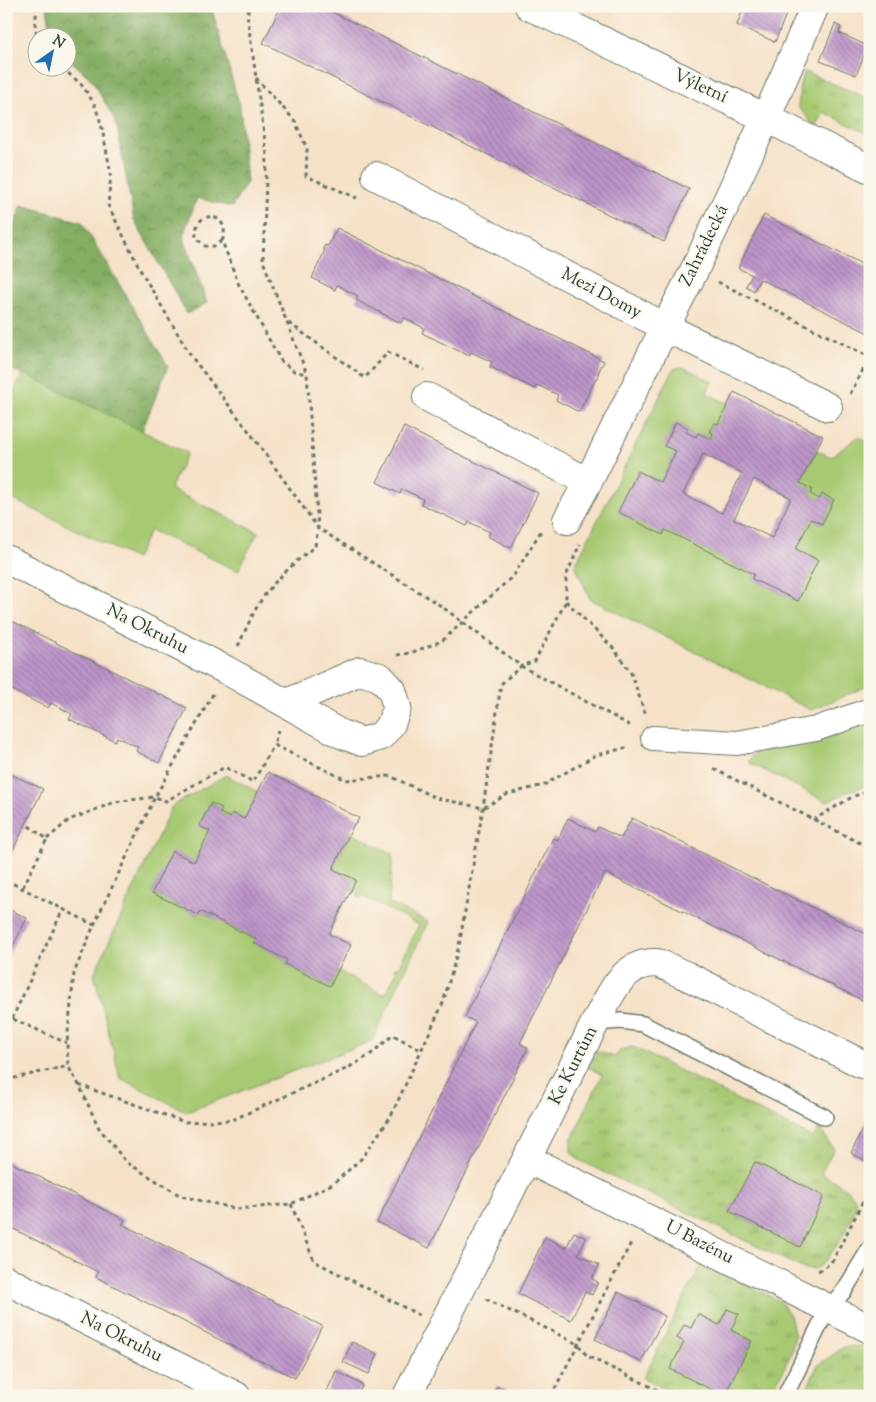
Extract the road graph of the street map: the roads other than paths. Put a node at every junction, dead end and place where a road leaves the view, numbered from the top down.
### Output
1 (529, 6) edge
2 (815, 6) edge
3 (766, 118) junction
4 (870, 169) edge
5 (376, 176) road end
6 (664, 327) junction
7 (427, 397) road end
8 (828, 407) dead end
9 (588, 482) junction
10 (567, 520) road end
11 (6, 559) edge
12 (286, 703) junction
13 (870, 710) edge
14 (653, 738) road end
15 (595, 1023) junction
16 (862, 1064) dead end
17 (825, 1117) dead end
18 (527, 1158) junction
19 (870, 1248) edge
20 (6, 1280) edge
21 (828, 1308) junction
22 (870, 1329) edge
23 (236, 1396) edge
24 (407, 1396) edge
25 (785, 1396) edge

1 - 3 street, Výletní
2 - 3 street, Zahrádecká
3 - 4 street, Výletní
3 - 6 street, Zahrádecká
5 - 6 street, Mezi Domy
6 - 8 street, Mezi Domy
6 - 9 street, Zahrádecká
7 - 9 street
9 - 10 street, Zahrádecká
11 - 12 street, Na Okruhu
12 - 12 street, Na Okruhu
13 - 14 street
15 - 16 street, Ke Kurtům
15 - 17 lane
15 - 18 street, Ke Kurtům
18 - 21 street, U Bazénu
18 - 24 street, Ke Kurtům
19 - 21 lane
20 - 23 street, Na Okruhu
21 - 22 street, U Bazénu
21 - 25 lane

